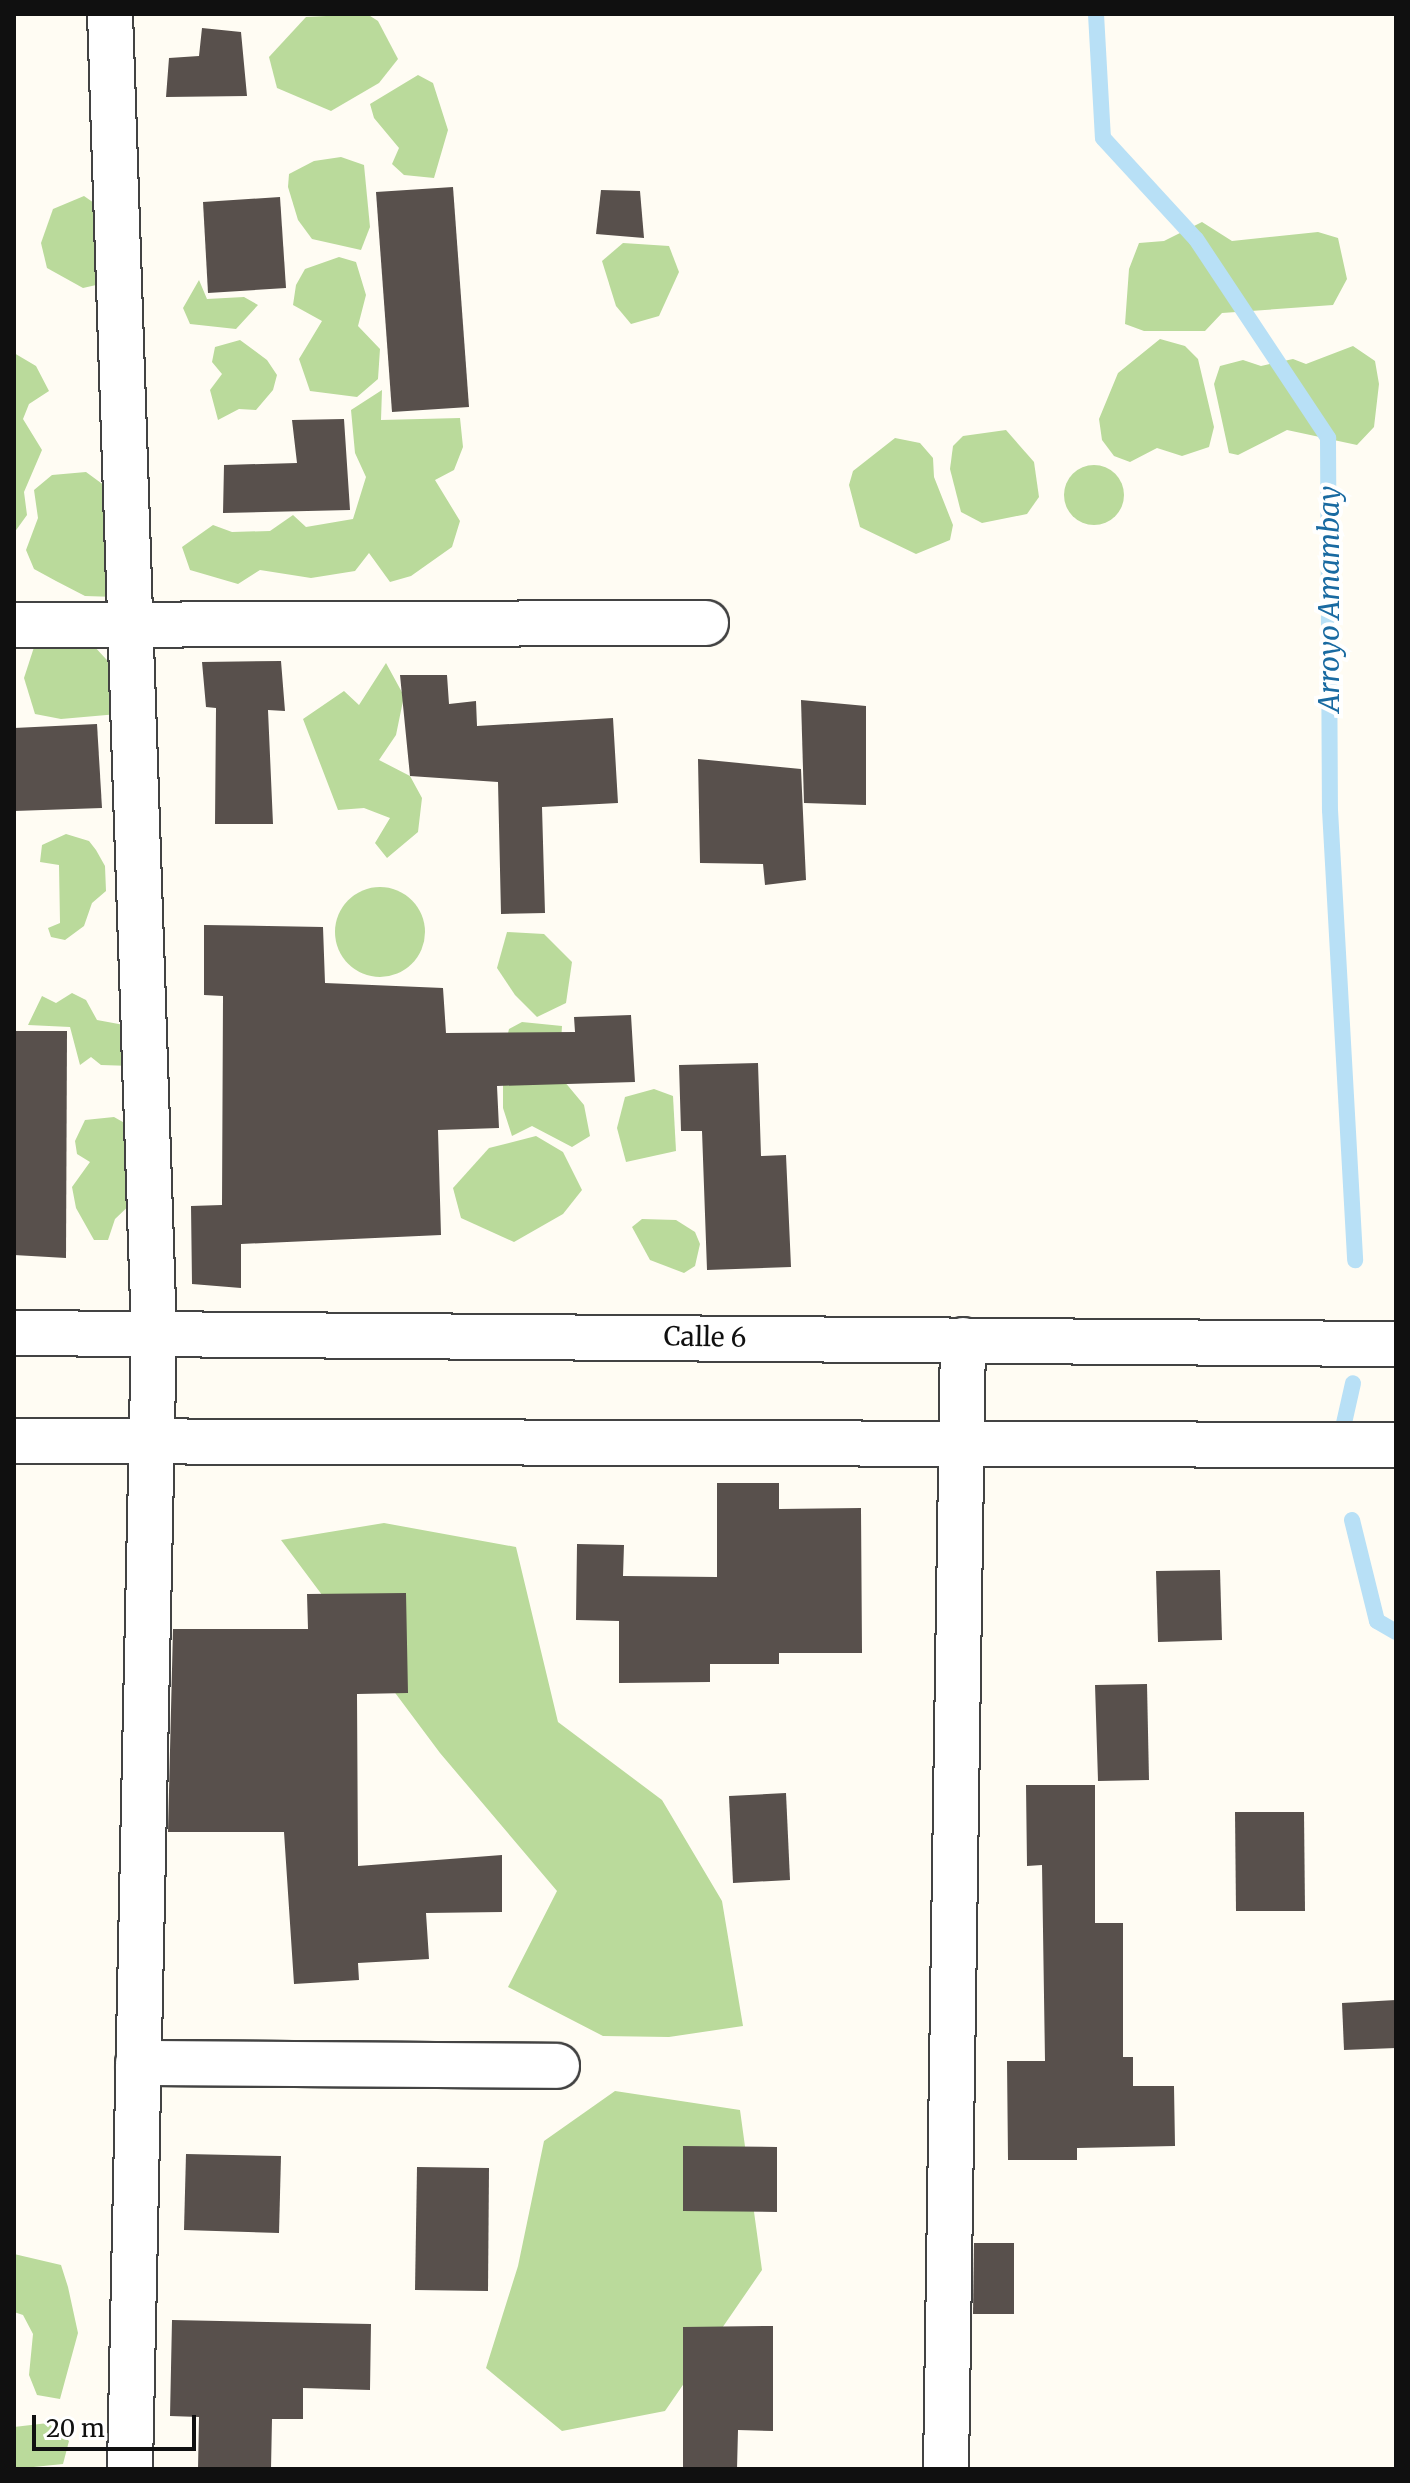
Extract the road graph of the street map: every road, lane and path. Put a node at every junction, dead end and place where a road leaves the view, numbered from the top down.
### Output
1 (110, 14) edge
2 (133, 622) junction
3 (706, 623) dead end
4 (14, 625) edge
5 (154, 1331) junction
6 (14, 1333) edge
7 (963, 1340) junction
8 (1396, 1344) edge
9 (14, 1441) edge
10 (149, 1441) junction
11 (959, 1445) junction
12 (1396, 1445) edge
13 (138, 2063) junction
14 (557, 2066) dead end
15 (130, 2469) edge
16 (946, 2469) edge

1 - 2 street
2 - 3 street
2 - 4 street
2 - 5 street
5 - 6 street, Calle 6
5 - 7 street, Calle 6
5 - 10 street
7 - 8 street, Calle 6
7 - 11 street
9 - 10 street
10 - 11 street
10 - 13 street
11 - 12 street
11 - 16 street
13 - 14 street
13 - 15 street

